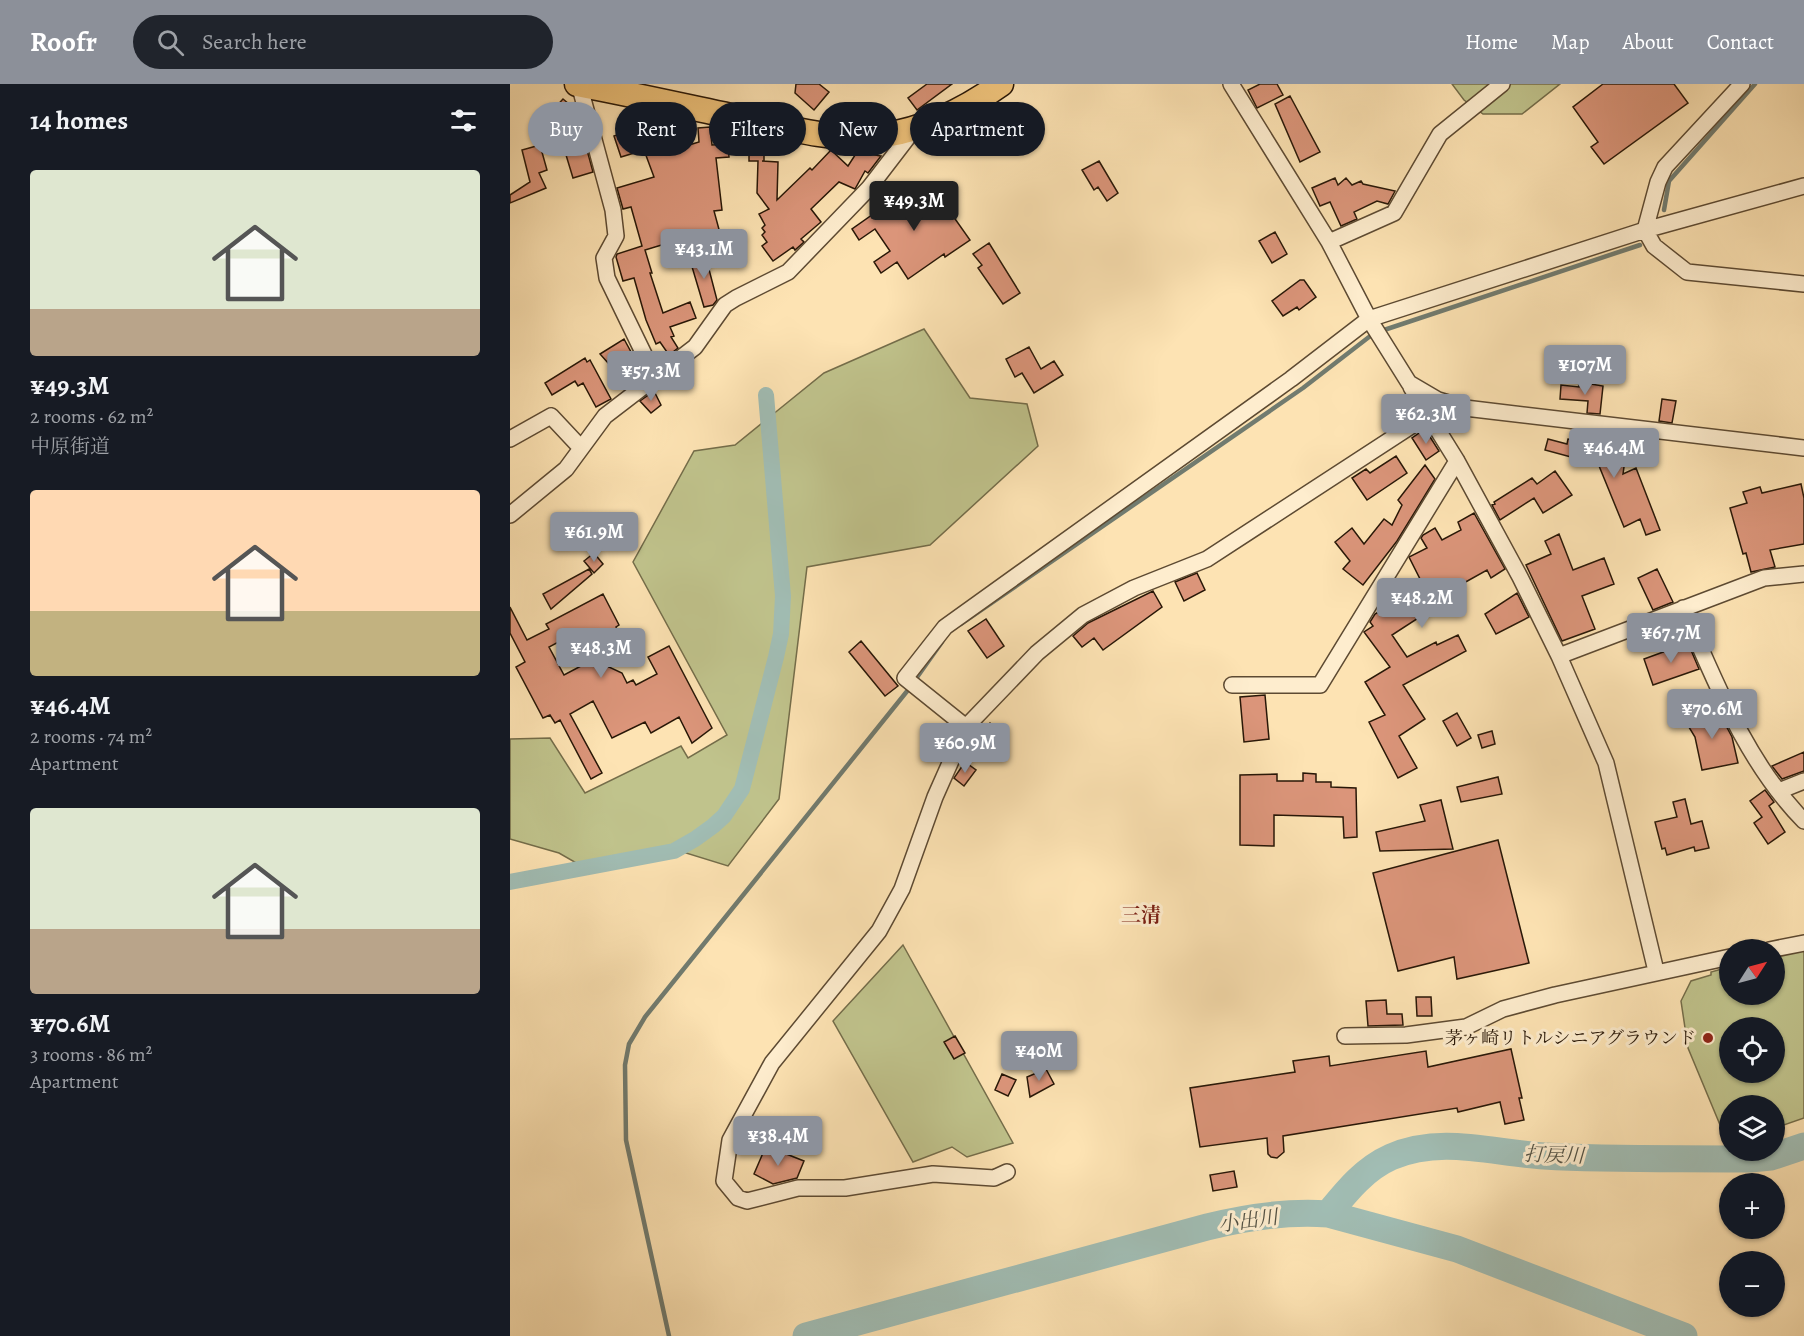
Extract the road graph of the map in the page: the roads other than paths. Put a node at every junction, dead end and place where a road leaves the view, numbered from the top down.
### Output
1 (578, 84) edge
2 (1001, 84) edge
3 (1232, 84) edge
4 (1503, 84) edge
5 (1742, 84) edge
6 (972, 102) edge
7 (910, 129) edge
8 (910, 135) edge
9 (1804, 186) edge
10 (1645, 230) junction
11 (1329, 242) junction
12 (1804, 284) edge
13 (1374, 328) junction
14 (656, 379) junction
15 (1409, 383) junction
16 (1428, 415) junction
17 (510, 439) edge
18 (581, 448) junction
19 (1804, 448) edge
20 (1457, 461) junction
21 (510, 515) edge
22 (1804, 574) edge
23 (1683, 608) junction
24 (1560, 656) junction
25 (1232, 686) dead end
26 (966, 727) junction
27 (1804, 781) edge
28 (1779, 791) junction
29 (1804, 821) edge
30 (1804, 943) edge
31 (1785, 947) edge
32 (1719, 959) edge
33 (1656, 971) junction
34 (1345, 1036) dead end
35 (1007, 1172) dead end

1 - 7 main road
1 - 14 street
2 - 6 main road
3 - 11 street
4 - 11 street
5 - 10 street
8 - 14 street
9 - 10 street
10 - 12 street
10 - 13 street
11 - 13 street
13 - 15 street
13 - 26 street
14 - 18 street
15 - 16 street
15 - 19 street
16 - 20 street
16 - 26 street
17 - 18 street
18 - 21 street
20 - 24 street
20 - 25 street
22 - 23 street
23 - 24 street
23 - 28 street
24 - 33 street
26 - 35 street
27 - 28 street
28 - 29 street
30 - 31 street
32 - 33 street
33 - 34 street

